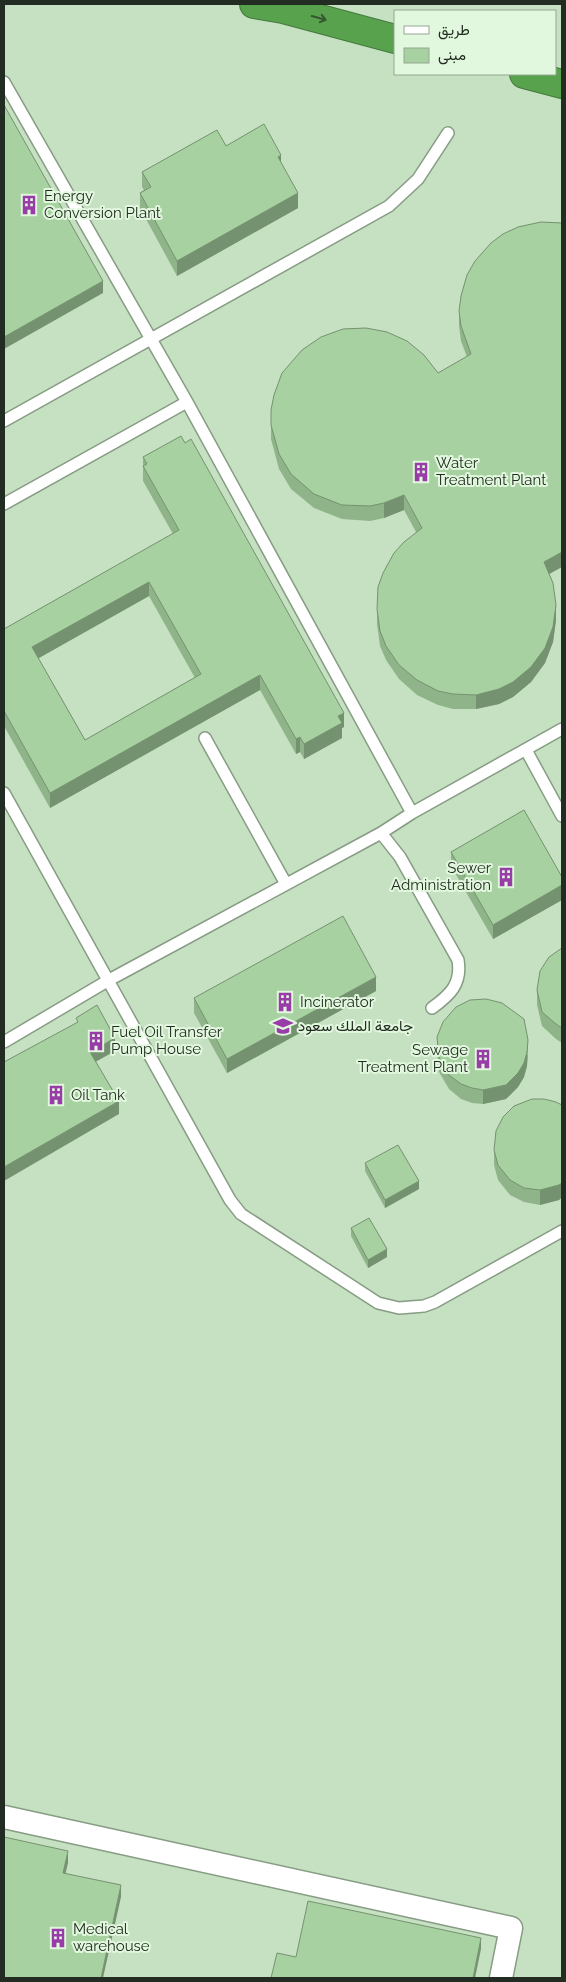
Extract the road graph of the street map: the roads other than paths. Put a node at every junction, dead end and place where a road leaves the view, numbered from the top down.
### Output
1 (254, 4) edge
2 (394, 39) edge
3 (528, 75) edge
4 (4, 82) edge
5 (562, 84) edge
6 (448, 133) dead end
7 (150, 338) junction
8 (187, 402) junction
9 (4, 421) edge
10 (4, 504) edge
11 (562, 729) edge
12 (204, 738) dead end
13 (526, 750) junction
14 (4, 793) edge
15 (412, 813) junction
16 (562, 816) edge
17 (380, 833) junction
18 (286, 884) junction
19 (109, 980) junction
20 (432, 1008) dead end
21 (4, 1042) edge
22 (562, 1231) edge
23 (4, 1817) edge
24 (501, 1978) edge

1 -> 2 highway
3 - 5 highway
4 - 7 lane
6 - 7 lane
7 - 8 lane
7 - 9 lane
8 - 10 lane
8 - 15 lane
11 - 13 lane
12 - 18 lane
13 - 15 lane
13 - 16 lane
14 - 19 lane
15 - 17 lane
17 - 18 lane
17 - 20 lane
18 - 19 lane
19 - 21 lane
19 - 22 lane
23 - 24 street

